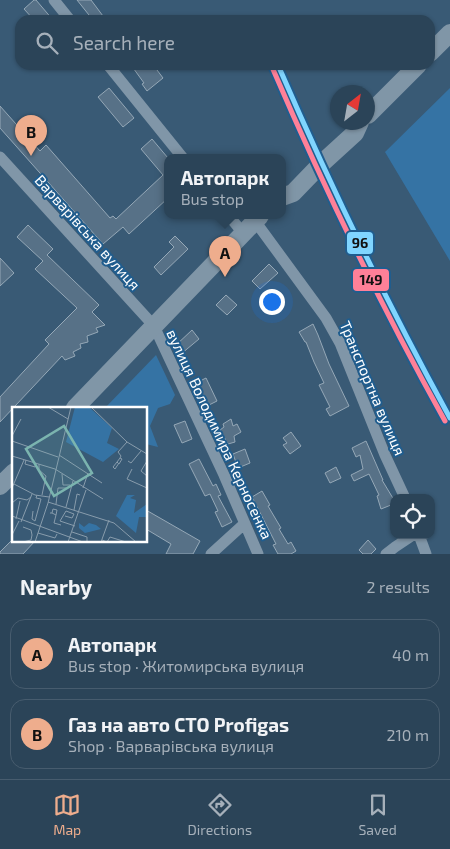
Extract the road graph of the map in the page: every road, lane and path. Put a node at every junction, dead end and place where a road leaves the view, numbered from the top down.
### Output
1 (54, 0) edge
2 (66, 15) edge
3 (450, 33) edge
4 (435, 48) edge
5 (112, 70) edge
6 (413, 70) edge
7 (375, 108) edge
8 (342, 130) edge
9 (356, 130) edge
10 (180, 154) edge
11 (0, 157) edge
12 (286, 184) edge
13 (286, 195) edge
14 (240, 219) edge
15 (253, 223) edge
16 (154, 326) junction
17 (76, 407) edge
18 (12, 474) edge
19 (0, 486) edge
20 (403, 494) edge
21 (244, 524) junction
22 (407, 539) edge
23 (420, 539) edge
24 (211, 554) edge
25 (258, 554) edge
26 (386, 554) edge
27 (426, 554) edge

1 - 2 street
3 - 4 main road
5 - 10 street
6 - 7 main road
8 - 12 main road
9 - 13 main road
11 - 16 street, Варварівська вулиця
14 - 15 street, Транспортна вулиця
15 - 16 main road
15 - 20 street, Транспортна вулиця
16 - 17 main road
16 - 21 street, вулиця Володимира Керносенка
18 - 19 main road
21 - 24 street
21 - 25 street, вулиця Володимира Керносенка
22 - 26 street
23 - 27 street

